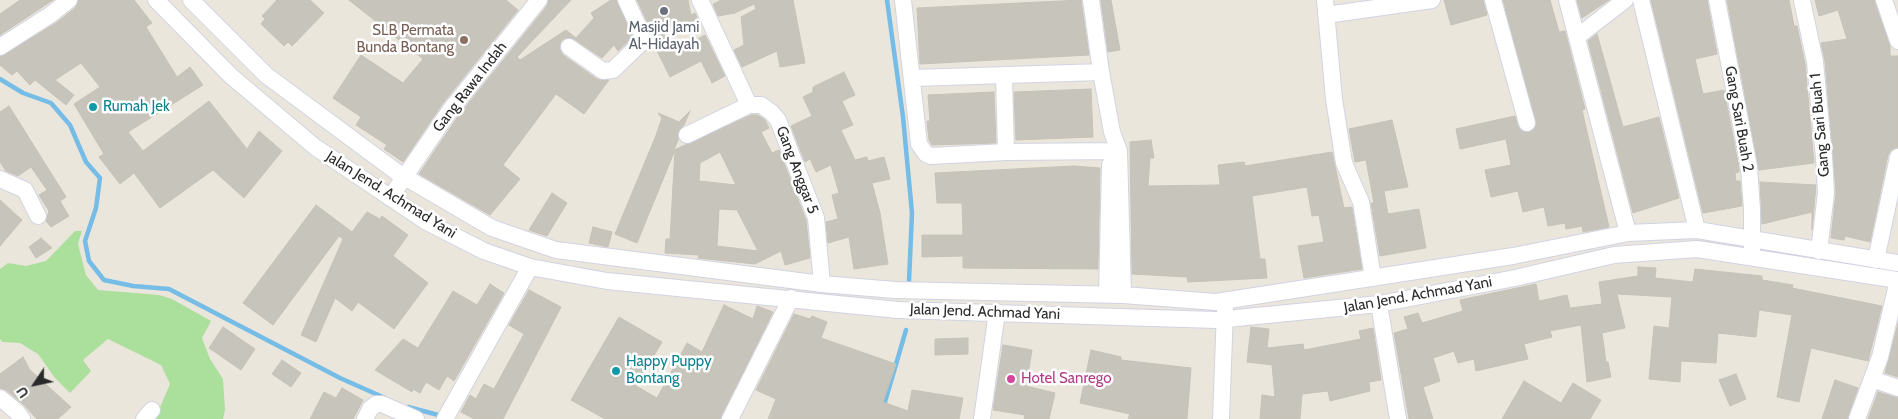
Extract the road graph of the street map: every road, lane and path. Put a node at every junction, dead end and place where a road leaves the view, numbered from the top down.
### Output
1 (69, 0) edge
2 (156, 0) edge
3 (191, 0) edge
4 (538, 0) edge
5 (626, 0) edge
6 (700, 0) edge
7 (903, 0) edge
8 (1091, 0) edge
9 (1432, 0) edge
10 (1494, 0) edge
11 (1567, 0) edge
12 (1625, 0) edge
13 (1641, 0) edge
14 (1718, 0) edge
15 (1802, 0) edge
16 (1884, 0) edge
17 (1326, 7) edge
18 (1577, 37) junction
19 (1898, 41) edge
20 (0, 46) edge
21 (570, 47) dead end
22 (1101, 72) junction
23 (1004, 76) junction
24 (913, 78) junction
25 (748, 105) junction
26 (1526, 122) dead end
27 (687, 135) dead end
28 (1114, 151) junction
29 (1006, 152) junction
30 (375, 157) junction
31 (1898, 157) edge
32 (404, 177) junction
33 (362, 179) junction
34 (0, 180) edge
35 (390, 198) junction
36 (38, 216) dead end
37 (1697, 230) junction
38 (1628, 233) junction
39 (1753, 238) junction
40 (1819, 251) junction
41 (1752, 258) junction
42 (1876, 260) junction
43 (1898, 263) edge
44 (530, 267) junction
45 (1373, 278) junction
46 (1898, 280) edge
47 (822, 284) junction
48 (914, 290) junction
49 (1115, 295) junction
50 (791, 298) junction
51 (1221, 301) junction
52 (1380, 304) junction
53 (914, 310) junction
54 (997, 312) junction
55 (1221, 320) junction
56 (1872, 379) junction
57 (1898, 388) edge
58 (0, 398) edge
59 (449, 412) edge
60 (22, 419) edge
61 (365, 419) edge
62 (416, 419) edge
63 (730, 419) edge
64 (982, 419) edge
65 (1210, 419) edge
66 (1221, 419) edge
67 (1398, 419) edge
68 (1857, 419) edge

1 - 20 street
2 - 33 street, Jalan Jend. Achmad Yani
3 - 30 street, Jalan Jend. Achmad Yani
4 - 32 street, Gang Rawa Indah
5 - 21 street
6 - 25 street
7 - 24 street
8 - 22 street
9 - 17 street
10 - 26 street
11 - 18 street
12 - 18 street
13 - 37 street
14 - 39 street, Gang Sari Buah 2
15 - 40 street, Gang Sari Buah 1
16 - 19 street
17 - 45 street
18 - 38 street
22 - 23 street
22 - 28 street
23 - 24 street
23 - 29 street
24 - 29 street
25 - 27 street
25 - 47 street, Gang Anggar 5
28 - 29 street
28 - 49 street
30 - 32 street, Jalan Jend. Achmad Yani
30 - 33 street
31 - 42 street
32 - 35 street, Gang Rawa Indah
32 - 47 street, Jalan Jend. Achmad Yani
33 - 35 street, Jalan Jend. Achmad Yani
34 - 36 street
35 - 44 street, Jalan Jend. Achmad Yani
37 - 38 street, Jalan Jend. Achmad Yani
37 - 39 street, Jalan Jend. Achmad Yani
38 - 45 street, Jalan Jend. Achmad Yani
39 - 40 street, Jalan Jend. Achmad Yani
39 - 41 street, Gang Sari Buah 2
40 - 42 street, Jalan Jend. Achmad Yani
41 - 46 street, Jalan Jend. Achmad Yani
41 - 52 street, Jalan Jend. Achmad Yani
42 - 43 street, Jalan Jend. Achmad Yani
44 - 50 street, Jalan Jend. Achmad Yani
44 - 59 street
45 - 51 street, Jalan Jend. Achmad Yani
46 - 56 street
47 - 48 street, Jalan Jend. Achmad Yani
48 - 49 street, Jalan Jend. Achmad Yani
48 - 53 street
49 - 51 street, Jalan Jend. Achmad Yani
50 - 53 street, Jalan Jend. Achmad Yani
50 - 63 street
51 - 55 street
52 - 55 street, Jalan Jend. Achmad Yani
52 - 67 street
53 - 54 street, Jalan Jend. Achmad Yani
54 - 55 street, Jalan Jend. Achmad Yani
54 - 64 street
55 - 65 street
55 - 66 street
56 - 57 street
56 - 68 street
58 - 60 street
61 - 62 street

